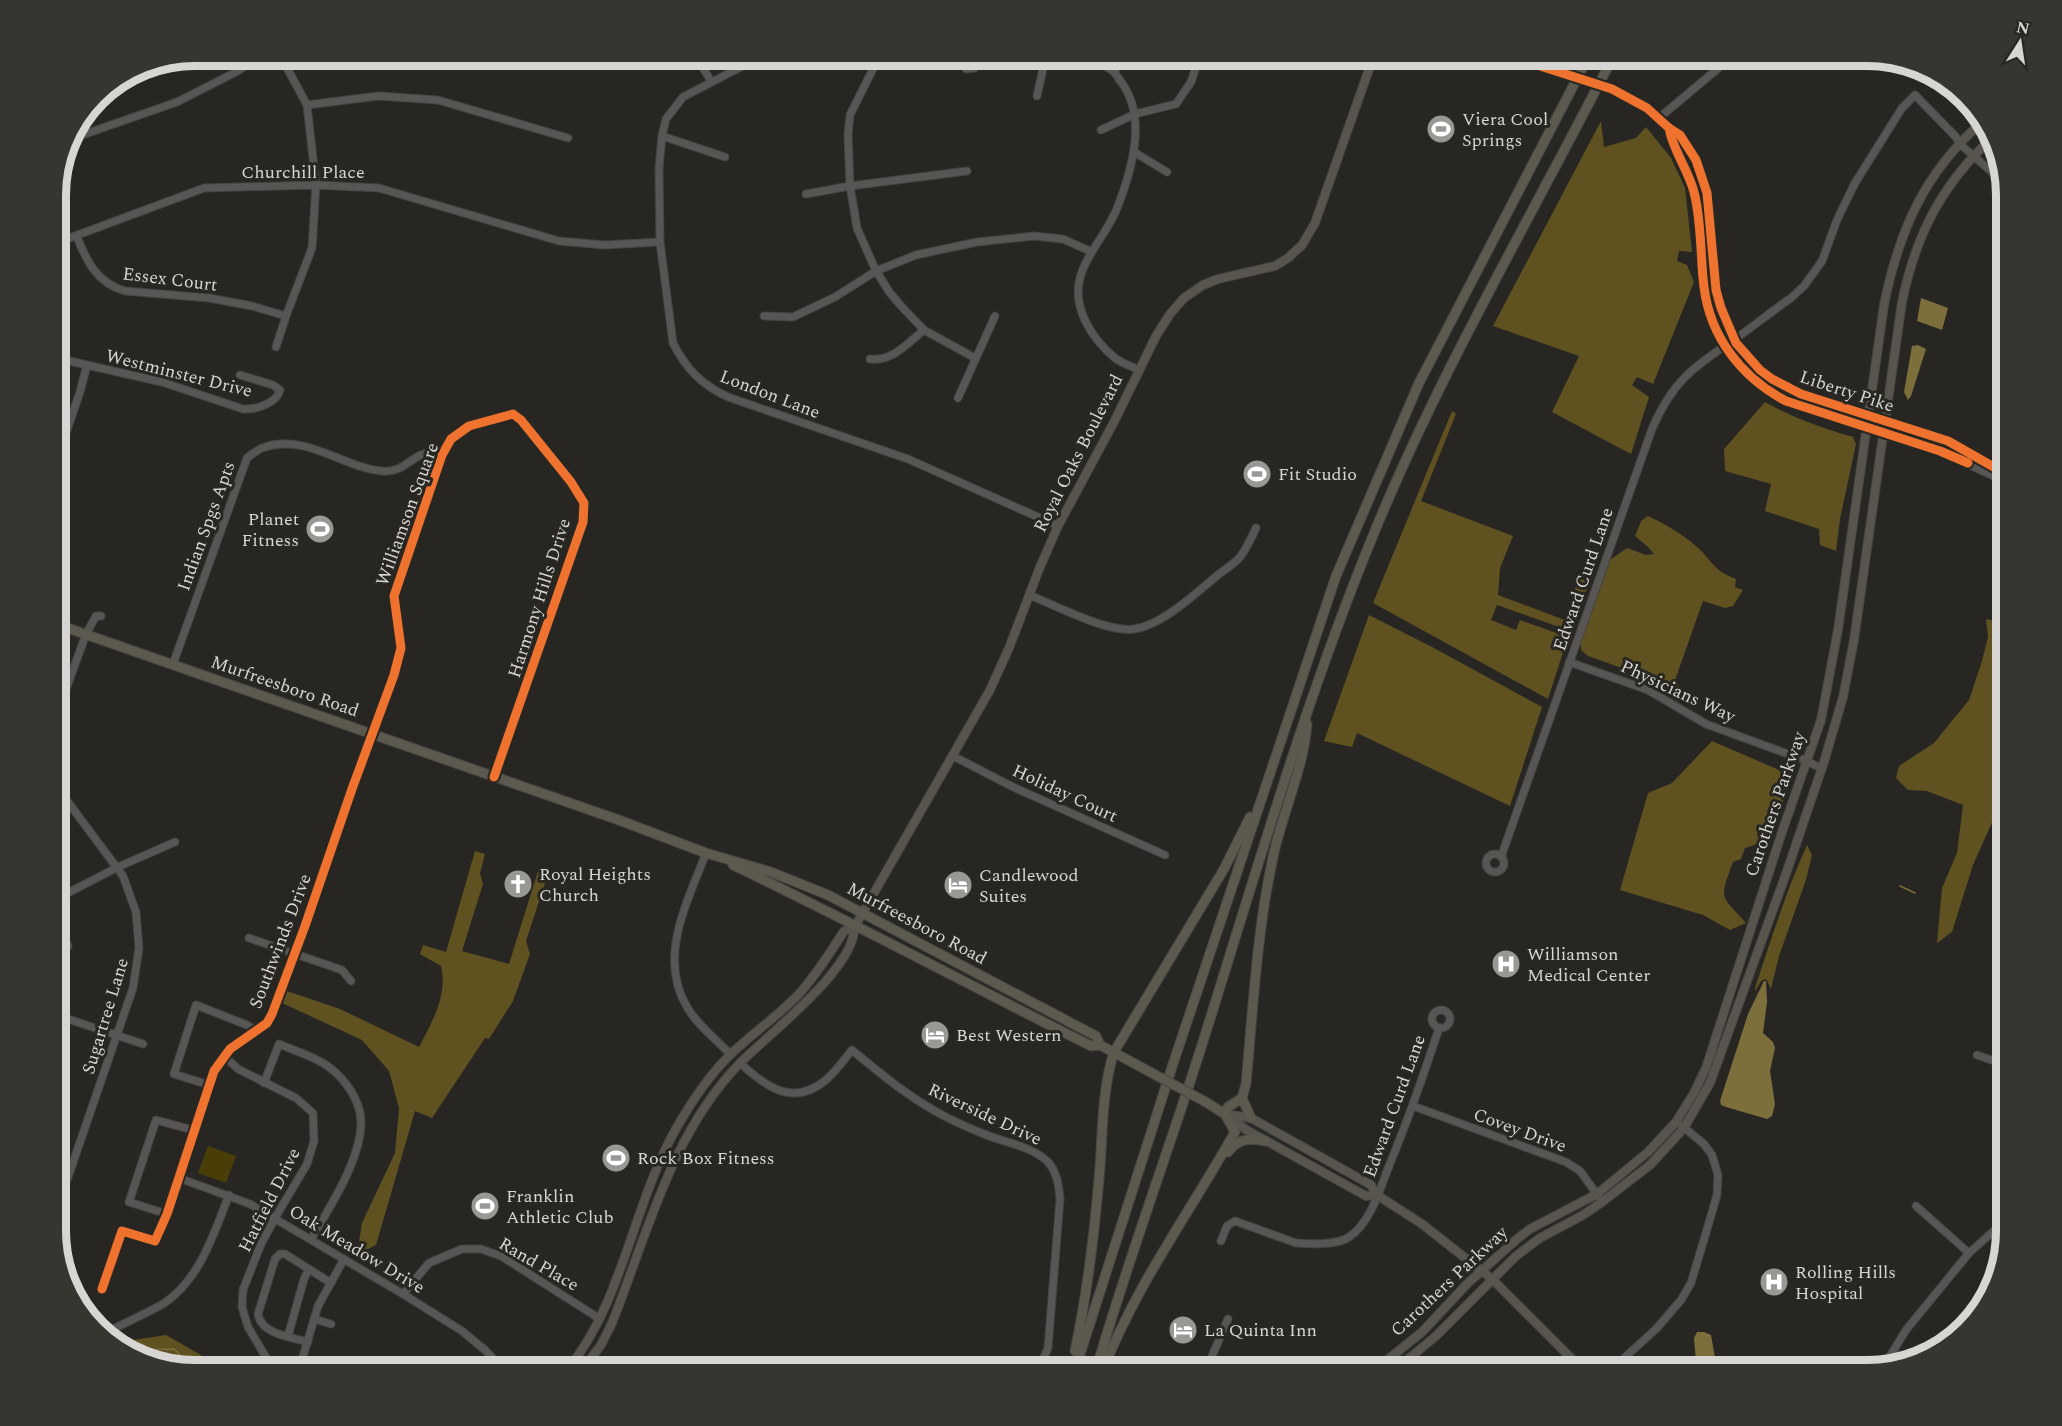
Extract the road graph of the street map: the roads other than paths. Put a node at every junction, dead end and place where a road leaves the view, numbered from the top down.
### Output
1 (246, 66) edge
2 (286, 66) edge
3 (701, 66) edge
4 (743, 66) edge
5 (875, 66) edge
6 (1044, 66) edge
7 (1101, 66) edge
8 (1118, 66) edge
9 (1197, 66) edge
10 (1370, 66) edge
11 (1538, 66) edge
12 (1584, 66) edge
13 (1608, 66) edge
14 (1722, 66) edge
15 (1114, 72) junction
16 (711, 81) junction
17 (1037, 96) dead end
18 (307, 105) junction
19 (1135, 114) junction
20 (1659, 118) junction
21 (1669, 128) junction
22 (1976, 128) edge
23 (1101, 130) dead end
24 (81, 136) edge
25 (662, 136) junction
26 (568, 138) dead end
27 (1960, 144) junction
28 (1985, 144) edge
29 (1134, 152) junction
30 (1974, 155) junction
31 (725, 157) dead end
32 (968, 171) dead end
33 (1167, 172) dead end
34 (1994, 174) edge
35 (316, 185) junction
36 (850, 186) junction
37 (806, 194) dead end
38 (77, 237) junction
39 (66, 240) edge
40 (660, 242) junction
41 (1092, 252) junction
42 (1713, 254) junction
43 (1701, 255) junction
44 (876, 271) junction
45 (286, 316) junction
46 (764, 316) dead end
47 (995, 316) dead end
48 (924, 330) junction
49 (1734, 339) junction
50 (1724, 345) junction
51 (276, 347) dead end
52 (870, 358) dead end
53 (975, 358) junction
54 (66, 360) edge
55 (87, 365) junction
56 (1139, 370) junction
57 (240, 375) dead end
58 (958, 399) dead end
59 (513, 414) joint
60 (1868, 416) junction
61 (1885, 421) junction
62 (1866, 428) junction
63 (66, 433) edge
64 (1883, 434) junction
65 (442, 455) junction
66 (1996, 468) edge
67 (1996, 476) edge
68 (1058, 526) junction
69 (1256, 528) dead end
70 (1029, 595) junction
71 (101, 616) dead end
72 (66, 627) edge
73 (86, 634) junction
74 (1569, 662) junction
75 (173, 664) junction
76 (66, 689) edge
77 (1308, 710) junction
78 (1284, 728) junction
79 (371, 734) junction
80 (953, 756) junction
81 (1807, 760) junction
82 (1823, 765) junction
83 (494, 777) junction
84 (66, 799) edge
85 (175, 842) dead end
86 (706, 853) junction
87 (1165, 855) dead end
88 (1501, 857) dead end
89 (118, 867) junction
90 (66, 894) edge
91 (863, 912) junction
92 (855, 927) junction
93 (249, 938) dead end
94 (66, 942) edge
95 (68, 946) dead end
96 (294, 954) junction
97 (351, 981) dead end
98 (66, 1018) edge
99 (1439, 1028) dead end
100 (257, 1031) junction
101 (116, 1036) junction
102 (142, 1044) dead end
103 (1100, 1045) junction
104 (1114, 1052) junction
105 (730, 1054) junction
106 (1977, 1055) dead end
107 (224, 1056) junction
108 (1996, 1061) edge
109 (740, 1064) junction
110 (264, 1083) junction
111 (209, 1085) junction
112 (1242, 1098) junction
113 (1413, 1106) junction
114 (1225, 1114) junction
115 (1251, 1118) junction
116 (1676, 1122) junction
117 (1684, 1128) junction
118 (193, 1130) junction
119 (1266, 1141) junction
120 (1220, 1159) junction
121 (179, 1178) junction
122 (66, 1182) edge
123 (229, 1194) junction
124 (1377, 1195) junction
125 (1599, 1198) junction
126 (1916, 1206) dead end
127 (167, 1214) junction
128 (275, 1218) junction
129 (1996, 1229) edge
130 (311, 1239) junction
131 (1221, 1241) dead end
132 (1968, 1253) junction
133 (344, 1259) junction
134 (309, 1269) junction
135 (1482, 1270) junction
136 (1492, 1279) junction
137 (331, 1282) junction
138 (102, 1289) dead end
139 (404, 1294) junction
140 (600, 1318) junction
141 (1228, 1318) dead end
142 (314, 1319) junction
143 (331, 1324) dead end
144 (113, 1329) dead end
145 (288, 1336) junction
146 (308, 1342) junction
147 (1889, 1358) edge
148 (268, 1360) edge
149 (302, 1360) edge
150 (494, 1360) edge
151 (575, 1360) edge
152 (590, 1360) edge
153 (1042, 1360) edge
154 (1075, 1360) edge
155 (1077, 1360) edge
156 (1099, 1360) edge
157 (1107, 1360) edge
158 (1211, 1360) edge
159 (1388, 1360) edge
160 (1408, 1360) edge
161 (1572, 1360) edge
162 (1623, 1360) edge

1 - 24 street
2 - 18 street
3 - 16 street
4 - 16 street, London Lane
5 - 36 street
6 - 17 street
7 - 15 street
8 - 15 street
9 - 19 street
10 - 56 main road, Royal Oaks Boulevard
11 - 20 street, Liberty Pike
12 - 78 highway, bridge
13 - 77 highway, bridge
14 - 20 street
15 - 19 street
16 - 25 street, London Lane
18 - 26 street
18 - 35 street
19 - 23 street
19 - 29 street
20 - 21 street, Liberty Pike
21 - 42 street, Liberty Pike
21 - 43 street, Liberty Pike
22 - 27 main road, Carothers Parkway
25 - 31 street
25 - 40 street, London Lane
27 - 30 street
27 - 49 street, Edward Curd Lane
27 - 60 main road, Carothers Parkway
28 - 30 main road, Carothers Parkway
29 - 33 street
29 - 41 street
30 - 34 street
30 - 61 main road, Carothers Parkway
32 - 36 street
35 - 38 street, Churchill Place
35 - 40 street, Churchill Place
35 - 45 street
36 - 37 street
36 - 44 street
38 - 39 street, Churchill Place
38 - 45 street, Essex Court
40 - 68 street, London Lane
41 - 44 street
41 - 56 street
42 - 43 street
42 - 49 street, Liberty Pike
43 - 50 street, Liberty Pike
44 - 46 street
44 - 48 street
45 - 51 street
47 - 53 street
48 - 52 street
48 - 53 street
49 - 50 street, Edward Curd Lane
49 - 60 street, Liberty Pike
50 - 62 street, Liberty Pike
50 - 74 street, Edward Curd Lane
53 - 58 street
54 - 55 street, Westminster Drive
55 - 57 street, Westminster Drive
55 - 63 street
56 - 68 main road, Royal Oaks Boulevard
59 - 65 street, Williamson Square
59 - 83 street, Harmony Hills Drive
60 - 61 street, Liberty Pike
60 - 62 main road, Carothers Parkway
61 - 64 main road, Carothers Parkway
61 - 66 street, Liberty Pike
62 - 64 street, Liberty Pike
62 - 81 main road, Carothers Parkway
64 - 67 street, Liberty Pike
64 - 82 main road, Carothers Parkway
65 - 75 street, Indian Spgs Apts
65 - 79 street, Williamson Square
68 - 70 main road, Royal Oaks Boulevard
69 - 70 street
70 - 80 main road, Royal Oaks Boulevard
71 - 73 street
72 - 73 highway, Murfreesboro Road
73 - 75 highway, Murfreesboro Road
73 - 76 street
74 - 81 street, Physicians Way
74 - 88 street, Edward Curd Lane
75 - 79 highway, Murfreesboro Road
77 - 112 highway
77 - 156 highway
78 - 104 highway
78 - 155 highway
79 - 83 highway, Murfreesboro Road
79 - 96 street, Southwinds Drive
80 - 87 street, Holiday Court
80 - 91 main road, Royal Oaks Boulevard
81 - 82 street, Physicians Way
81 - 116 main road, Carothers Parkway
82 - 117 main road, Carothers Parkway
83 - 86 highway, Murfreesboro Road
84 - 89 street, Sugartree Lane
85 - 89 street
86 - 91 highway, Murfreesboro Road
86 - 92 highway, Murfreesboro Road
86 - 105 street
89 - 90 street
89 - 101 street, Sugartree Lane
91 - 92 main road, Royal Oaks Boulevard
91 - 103 highway, Murfreesboro Road
92 - 103 highway, Murfreesboro Road
92 - 105 main road
92 - 109 main road
93 - 96 street
94 - 95 street
96 - 97 street
96 - 100 street, Southwinds Drive
98 - 101 street
99 - 113 street, Edward Curd Lane
100 - 107 street, Southwinds Drive
100 - 111 street
101 - 102 street
101 - 122 street, Sugartree Lane
103 - 104 highway, Murfreesboro Road
104 - 114 highway, Murfreesboro Road, bridge
104 - 154 highway
105 - 109 main road
105 - 140 main road
106 - 108 street
107 - 110 street, Hatfield Drive
107 - 111 street, Southwinds Drive
109 - 152 main road
109 - 153 street, Riverside Drive
110 - 128 street, Hatfield Drive
110 - 130 street
111 - 118 street, Southwinds Drive
112 - 114 highway
112 - 115 highway
113 - 124 street, Edward Curd Lane
113 - 125 street, Covey Drive
114 - 115 main road, Murfreesboro Road
114 - 119 main road, Murfreesboro Road
114 - 120 highway
115 - 124 main road, Murfreesboro Road
116 - 117 street
116 - 125 main road, Carothers Parkway
117 - 125 main road, Carothers Parkway
117 - 162 street
118 - 121 street, Southwinds Drive
118 - 127 street
119 - 120 highway
119 - 124 main road, Murfreesboro Road
120 - 157 highway
121 - 123 street, Oak Meadow Drive
121 - 127 street, Southwinds Drive
123 - 128 street, Oak Meadow Drive
123 - 144 street
124 - 131 street, Edward Curd Lane
124 - 135 main road, Murfreesboro Road
125 - 135 main road, Carothers Parkway
125 - 136 main road, Carothers Parkway
126 - 132 street
127 - 138 street, Southwinds Drive
128 - 130 street, Oak Meadow Drive
128 - 148 street, Hatfield Drive
129 - 132 street
130 - 133 street, Oak Meadow Drive
132 - 147 street
133 - 137 street
133 - 139 street, Oak Meadow Drive
134 - 137 street
134 - 145 street
134 - 145 street
135 - 136 main road, Murfreesboro Road
135 - 159 main road, Carothers Parkway
136 - 160 main road, Carothers Parkway
136 - 161 main road, Murfreesboro Road
137 - 142 street
139 - 140 street, Rand Place
139 - 150 street, Oak Meadow Drive
140 - 151 main road
141 - 158 street
142 - 143 street
142 - 146 street
145 - 146 street
146 - 149 street

